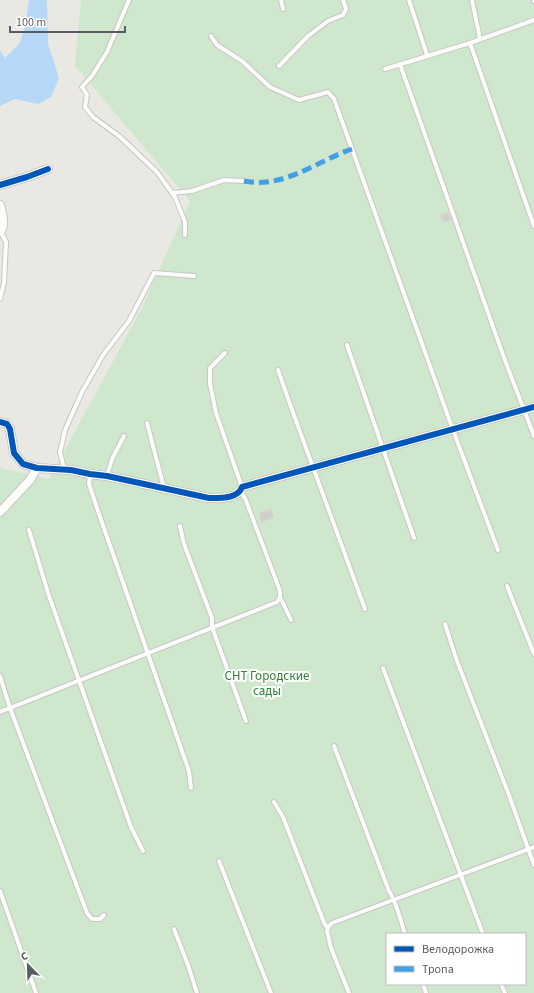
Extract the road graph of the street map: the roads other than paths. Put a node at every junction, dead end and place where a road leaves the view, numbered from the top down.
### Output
1 (129, 0) edge
2 (281, 0) edge
3 (343, 0) edge
4 (409, 0) edge
5 (472, 0) edge
6 (283, 8) dead end
7 (534, 20) edge
8 (211, 36) dead end
9 (480, 40) junction
10 (470, 43) junction
11 (427, 55) junction
12 (400, 64) junction
13 (279, 66) dead end
14 (385, 69) dead end
15 (48, 169) dead end
16 (244, 181) dead end
17 (0, 185) edge
18 (172, 193) junction
19 (0, 204) edge
20 (534, 226) edge
21 (0, 232) edge
22 (185, 235) dead end
23 (194, 276) dead end
24 (0, 299) edge
25 (347, 345) dead end
26 (225, 353) dead end
27 (278, 370) dead end
28 (534, 407) edge
29 (524, 410) junction
30 (0, 422) edge
31 (147, 423) dead end
32 (453, 430) junction
33 (124, 436) dead end
34 (534, 436) edge
35 (384, 448) junction
36 (37, 468) junction
37 (314, 468) junction
38 (64, 470) junction
39 (90, 474) junction
40 (107, 476) junction
41 (164, 488) junction
42 (241, 489) junction
43 (0, 512) edge
44 (180, 526) dead end
45 (29, 530) dead end
46 (414, 538) dead end
47 (498, 550) dead end
48 (507, 586) dead end
49 (280, 597) junction
50 (365, 608) dead end
51 (291, 620) dead end
52 (445, 624) dead end
53 (212, 627) junction
54 (147, 653) junction
55 (534, 654) edge
56 (383, 668) dead end
57 (0, 676) edge
58 (79, 680) junction
59 (10, 708) junction
60 (0, 712) edge
61 (246, 721) dead end
62 (334, 746) dead end
63 (191, 788) dead end
64 (274, 802) dead end
65 (534, 847) edge
66 (529, 850) junction
67 (143, 851) dead end
68 (220, 861) dead end
69 (534, 865) edge
70 (460, 875) junction
71 (0, 891) edge
72 (395, 900) junction
73 (104, 916) dead end
74 (328, 927) junction
75 (174, 929) dead end
76 (405, 933) edge
77 (482, 933) edge
78 (36, 993) edge
79 (197, 993) edge
80 (271, 993) edge
81 (349, 993) edge

1 - 18 lane
2 - 6 lane
3 - 13 lane
4 - 11 lane
5 - 9 lane
7 - 9 lane
8 - 32 lane
9 - 10 lane
10 - 11 lane
10 - 20 lane
11 - 12 lane
12 - 14 lane
12 - 29 lane
15 - 17 street
16 - 18 lane
18 - 22 lane
19 - 21 street
21 - 24 lane
23 - 38 lane
25 - 35 lane
26 - 42 lane
27 - 37 lane
28 - 29 street
29 - 32 street
29 - 34 lane
30 - 36 street
31 - 41 lane
32 - 35 street
32 - 47 lane
33 - 40 lane
35 - 37 street
35 - 46 lane
36 - 38 street
36 - 43 street
37 - 42 street
37 - 50 lane
38 - 39 street
39 - 40 street
39 - 54 lane
40 - 41 street
41 - 42 street
42 - 49 lane
44 - 53 lane
45 - 58 lane
48 - 55 lane
49 - 51 lane
49 - 53 lane
52 - 66 lane
53 - 54 lane
53 - 61 lane
54 - 58 lane
54 - 63 lane
56 - 70 lane
57 - 59 lane
58 - 59 lane
58 - 67 lane
59 - 60 lane
59 - 73 lane
62 - 72 lane
64 - 74 lane
65 - 66 lane
66 - 69 lane
66 - 70 lane
68 - 80 lane
70 - 72 lane
70 - 77 lane
71 - 78 lane
72 - 74 lane
72 - 76 lane
74 - 81 lane
75 - 79 lane

